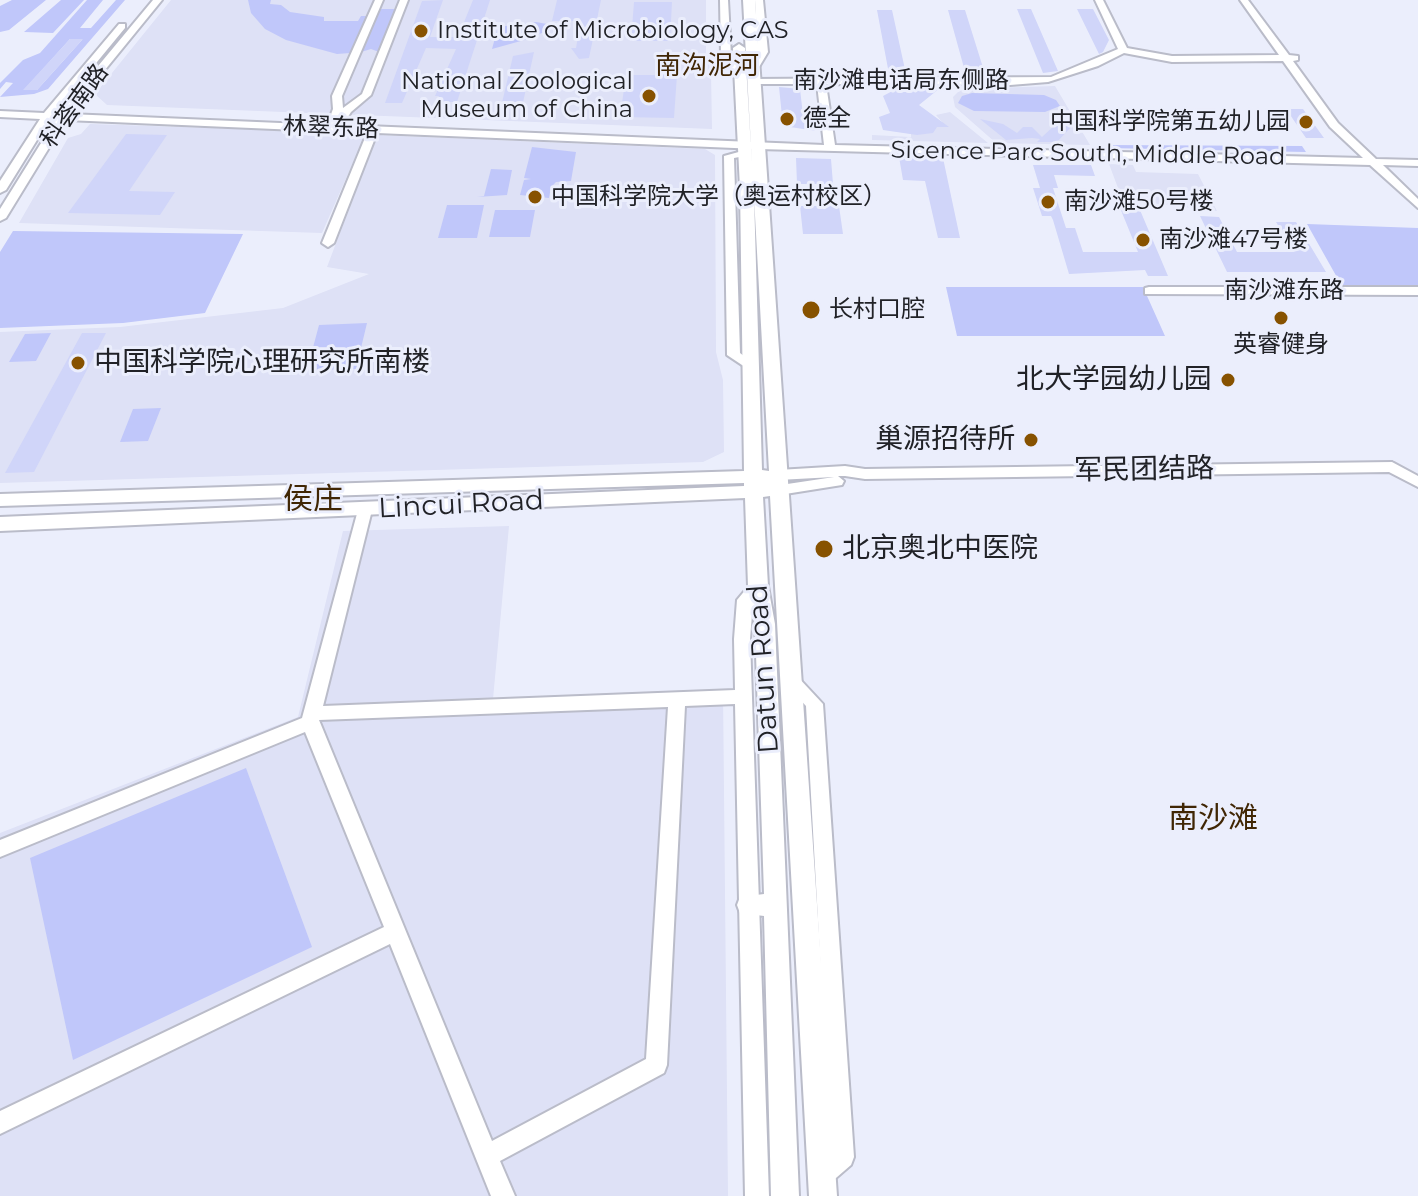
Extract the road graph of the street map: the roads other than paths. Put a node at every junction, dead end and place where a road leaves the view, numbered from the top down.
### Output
1 (144, 0) edge
2 (158, 0) edge
3 (379, 0) edge
4 (404, 0) edge
5 (724, 0) edge
6 (737, 0) edge
7 (749, 0) edge
8 (759, 0) edge
9 (1099, 0) edge
10 (1249, 0) edge
11 (1123, 50) junction
12 (1291, 58) junction
13 (749, 74) junction
14 (821, 81) junction
15 (337, 96) junction
16 (364, 97) junction
17 (0, 112) edge
18 (56, 114) junction
19 (334, 126) junction
20 (373, 130) junction
21 (751, 145) junction
22 (830, 146) junction
23 (1378, 162) junction
24 (1418, 163) edge
25 (0, 190) edge
26 (1418, 196) edge
27 (1418, 205) edge
28 (0, 218) edge
29 (328, 243) dead end
30 (1149, 291) dead end
31 (1418, 291) edge
32 (778, 482) junction
33 (1418, 482) edge
34 (754, 484) junction
35 (713, 486) junction
36 (0, 500) edge
37 (365, 510) junction
38 (0, 524) edge
39 (758, 586) junction
40 (744, 697) junction
41 (677, 698) junction
42 (311, 718) junction
43 (0, 849) edge
44 (749, 905) junction
45 (776, 905) junction
46 (395, 932) junction
47 (0, 1123) edge
48 (486, 1156) junction
49 (822, 1186) edge
50 (503, 1196) edge
51 (757, 1196) edge
52 (785, 1196) edge

1 - 18 street, 科荟南路
2 - 18 street, 科荟南路
3 - 15 street
4 - 16 street
5 - 13 street
6 - 13 main road
7 - 13 main road
8 - 13 street
9 - 11 street
10 - 12 street
11 - 12 street
11 - 14 street, 南沙滩电话局东侧路
12 - 23 street
13 - 14 street, 南沙滩电话局东侧路
13 - 21 main road
14 - 22 street
15 - 16 street
15 - 19 street
16 - 19 street
17 - 18 street, 林翠东路
18 - 19 street, 林翠东路
18 - 25 street, 科荟南路
18 - 28 street, 科荟南路
19 - 20 street, 林翠东路
19 - 21 street, 林翠东路
20 - 21 street, 林翠东路
20 - 29 street
21 - 22 street, Sicence Parc South, Middle Road
21 - 23 street
21 - 32 main road, Datun Road
21 - 34 main road, Datun Road
22 - 23 street, Sicence Parc South, Middle Road
23 - 24 street, Sicence Parc South, Middle Road
23 - 26 street
23 - 27 street
30 - 31 street, 南沙滩东路
32 - 33 street, 军民团结路
32 - 34 main road, Lincui Road
32 - 49 main road, Datun Road
34 - 35 main road, Lincui Road
34 - 39 main road, Datun Road
35 - 36 main road, Lincui Road
35 - 37 main road, Lincui Road
37 - 38 main road, Lincui Road
37 - 42 street
39 - 40 street
39 - 45 main road, Datun Road
40 - 41 street
40 - 44 street
41 - 42 street
41 - 48 street
42 - 43 street
42 - 46 street
44 - 45 main road
44 - 51 street
45 - 52 main road, Datun Road
46 - 47 street
46 - 48 street
48 - 50 street

